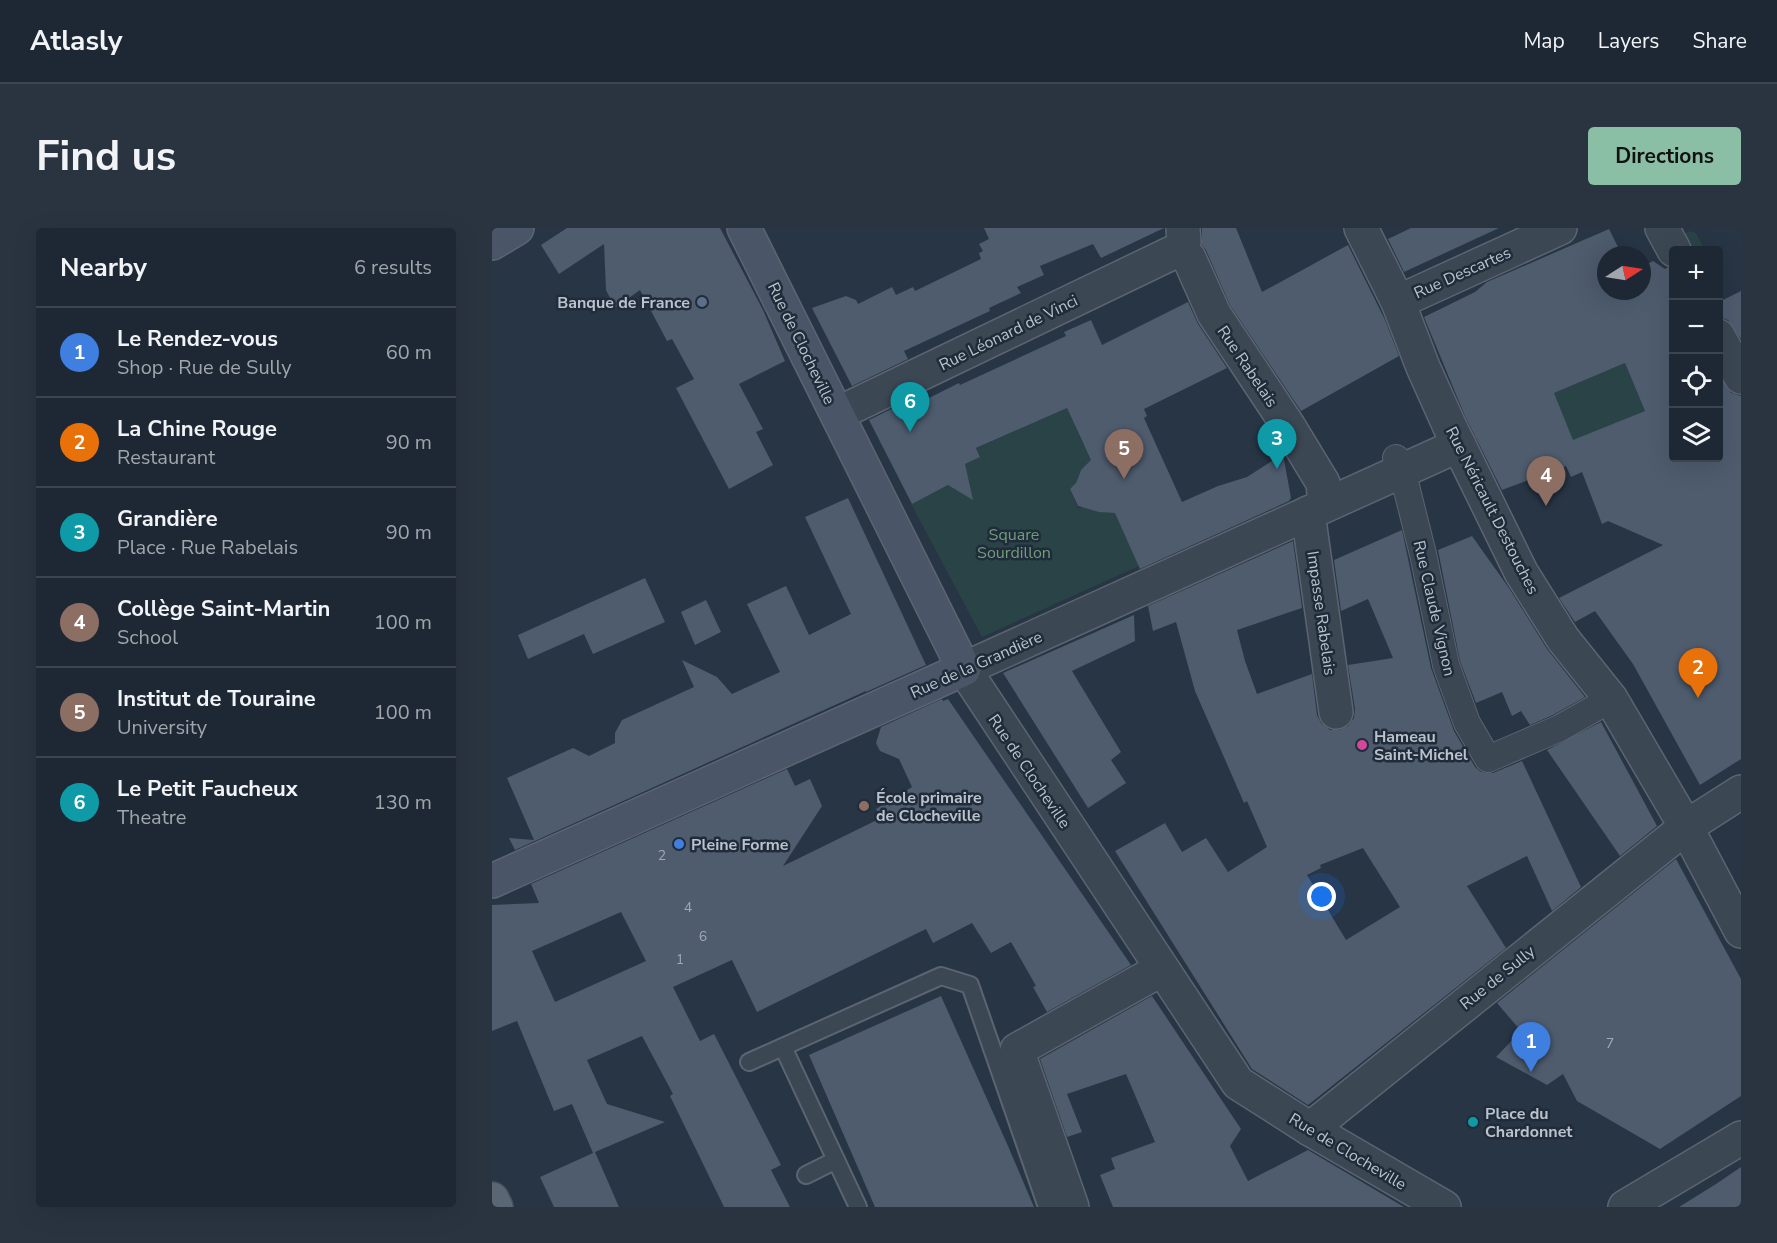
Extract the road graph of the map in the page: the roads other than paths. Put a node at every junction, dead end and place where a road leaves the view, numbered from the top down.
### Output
1 (517, 228) edge
2 (744, 228) edge
3 (1362, 228) edge
4 (1560, 228) edge
5 (1662, 228) edge
6 (1180, 239) edge
7 (492, 243) edge
8 (1672, 246) edge
9 (1398, 302) junction
10 (1723, 343) edge
11 (1741, 377) edge
12 (837, 414) junction
13 (1459, 445) junction
14 (1399, 464) junction
15 (1316, 509) junction
16 (964, 669) junction
17 (1611, 699) junction
18 (1336, 712) dead end
19 (1741, 792) edge
20 (1686, 827) junction
21 (492, 881) edge
22 (1741, 932) edge
23 (1161, 969) junction
24 (783, 1047) junction
25 (749, 1062) dead end
26 (1310, 1129) junction
27 (1741, 1138) edge
28 (836, 1160) junction
29 (806, 1174) dead end
30 (492, 1198) edge
31 (496, 1207) edge
32 (858, 1207) edge
33 (1047, 1207) edge
34 (1072, 1207) edge
35 (1444, 1207) edge
36 (1625, 1207) edge

1 - 7 main road
2 - 12 main road, Rue de Clocheville
3 - 9 street, Rue Néricault Destouches
4 - 9 street, Rue Descartes
5 - 8 street
6 - 12 street, Rue Léonard de Vinci
6 - 15 street, Rue Rabelais
9 - 13 street, Rue Néricault Destouches
10 - 11 street
12 - 16 main road, Rue de Clocheville
13 - 14 street, Rue de la Grandière
13 - 17 street, Rue Néricault Destouches
14 - 15 street, Rue de la Grandière
14 - 17 street, Rue Claude Vignon
15 - 16 street, Rue de la Grandière
15 - 18 street, Impasse Rabelais
16 - 21 main road, Rue de la Grandière
16 - 23 street, Rue de Clocheville
17 - 20 street, Rue Néricault Destouches
19 - 20 street, Rue de Sully
20 - 22 street, Rue Néricault Destouches
20 - 26 street, Rue de Sully
23 - 26 street, Rue de Clocheville
23 - 34 street
24 - 25 lane
24 - 28 lane
24 - 33 lane
26 - 35 street, Rue de Clocheville
27 - 36 street
28 - 29 lane
28 - 32 lane
30 - 31 main road

